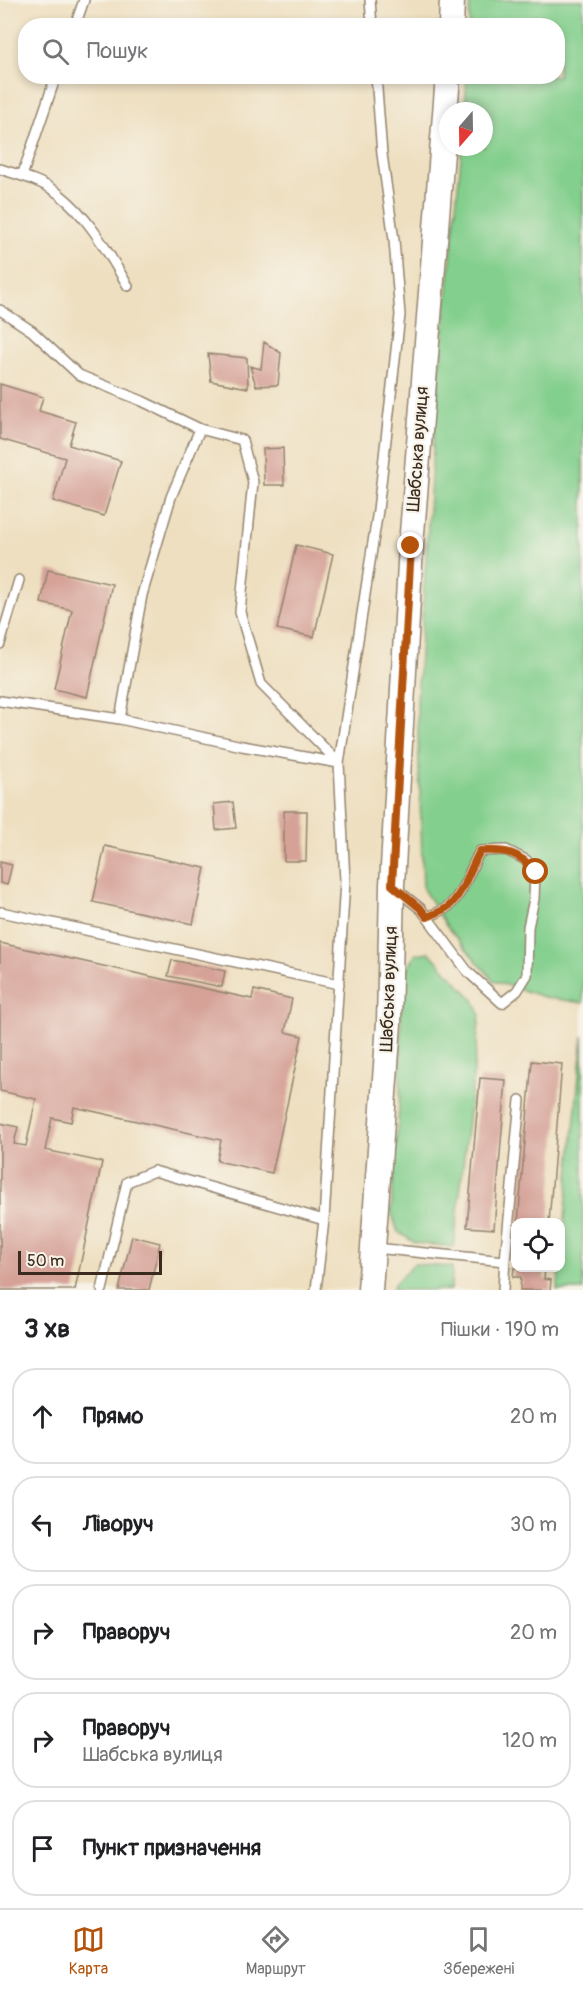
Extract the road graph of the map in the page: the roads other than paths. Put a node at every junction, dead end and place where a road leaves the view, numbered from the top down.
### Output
1 (84, 0) edge
2 (370, 0) edge
3 (452, 0) edge
4 (78, 18) edge
5 (371, 18) edge
6 (451, 18) edge
7 (53, 84) edge
8 (377, 84) edge
9 (447, 84) edge
10 (0, 169) edge
11 (22, 176) junction
12 (128, 286) dead end
13 (0, 310) edge
14 (200, 429) junction
15 (19, 580) dead end
16 (0, 644) edge
17 (0, 701) edge
18 (120, 719) junction
19 (339, 763) junction
20 (392, 885) junction
21 (1, 912) edge
22 (427, 917) junction
23 (339, 984) junction
24 (520, 1100) dead end
25 (324, 1220) junction
26 (373, 1247) junction
27 (505, 1261) junction
28 (102, 1290) edge
29 (316, 1290) edge
30 (370, 1290) edge
31 (503, 1290) edge

1 - 4 lane
2 - 5 lane
3 - 6 street
7 - 11 lane
8 - 19 lane
9 - 20 street, Шабська вулиця
10 - 11 lane
11 - 12 lane
13 - 14 lane
14 - 18 lane
14 - 19 lane
15 - 16 lane
17 - 18 lane
18 - 19 lane
19 - 23 lane
20 - 22 lane
20 - 26 street, Шабська вулиця
21 - 23 lane
22 - 22 lane
23 - 25 lane
24 - 27 lane
25 - 28 lane
25 - 29 lane
26 - 27 lane
26 - 30 street, Шабська вулиця
27 - 31 lane

